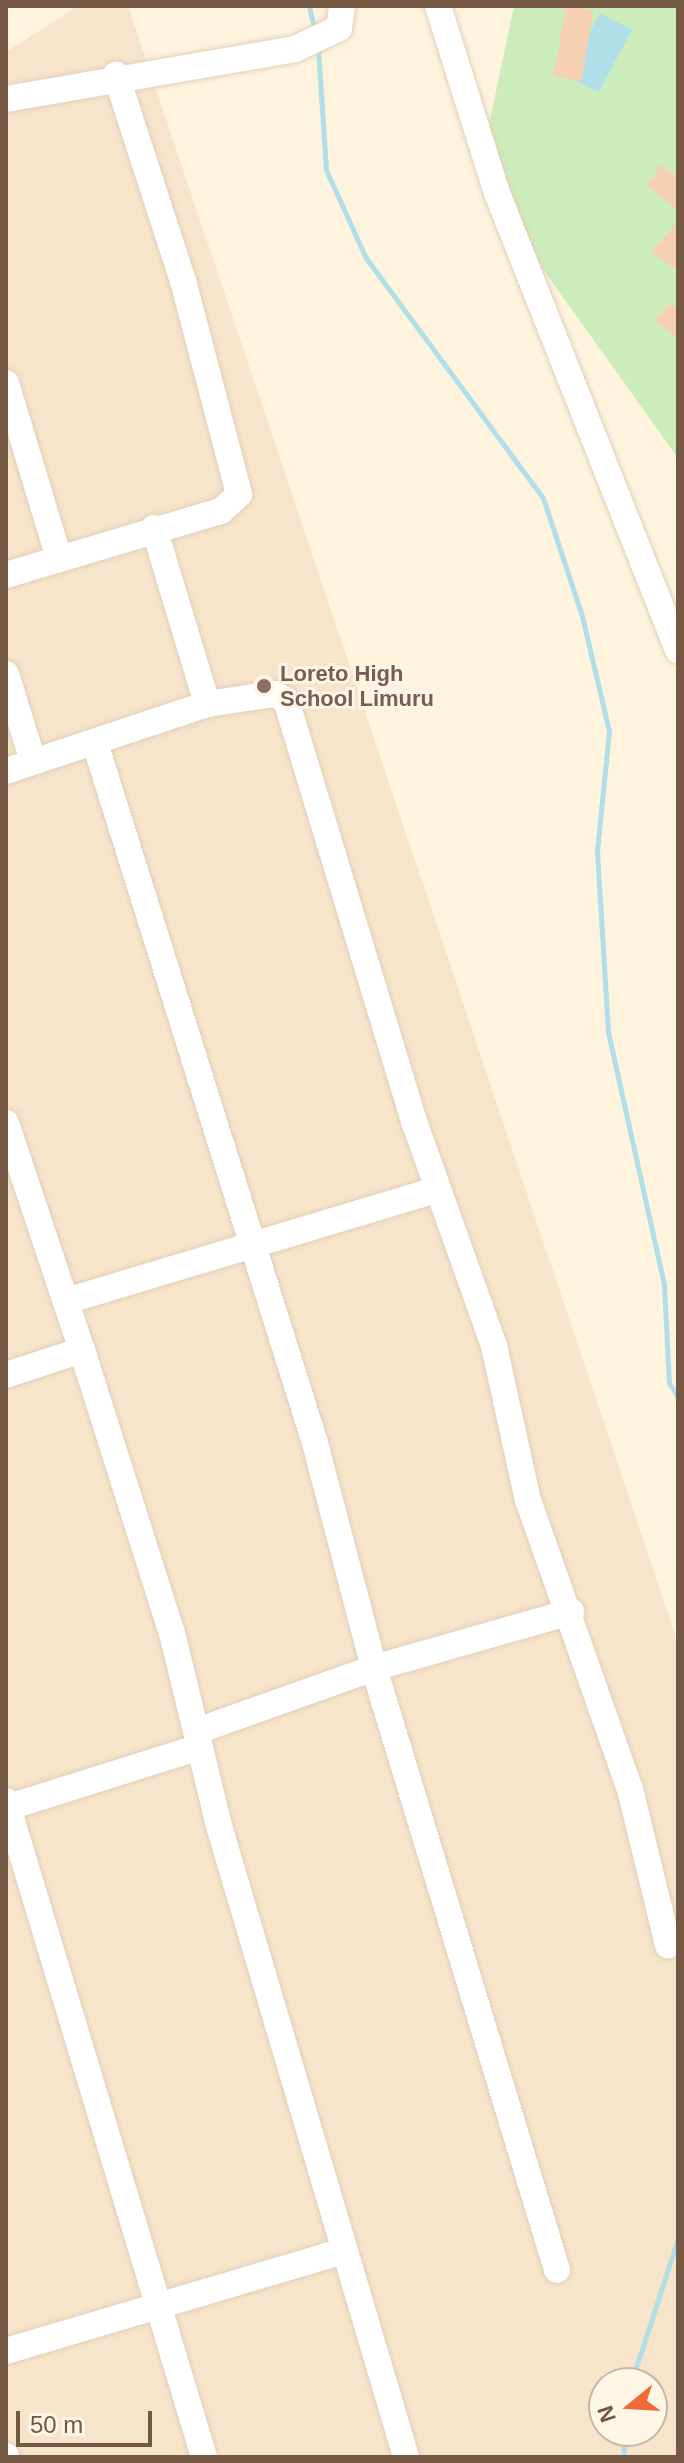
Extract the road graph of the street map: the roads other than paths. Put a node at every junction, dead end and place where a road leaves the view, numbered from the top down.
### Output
1 (342, 6) edge
2 (438, 6) edge
3 (116, 75) junction
4 (6, 99) edge
5 (6, 383) edge
6 (154, 528) junction
7 (58, 555) junction
8 (6, 575) edge
9 (678, 651) edge
10 (6, 674) edge
11 (207, 704) junction
12 (95, 743) junction
13 (33, 761) junction
14 (6, 771) edge
15 (6, 1123) edge
16 (437, 1190) junction
17 (252, 1240) junction
18 (66, 1301) junction
19 (82, 1350) junction
20 (6, 1375) edge
21 (571, 1612) junction
22 (374, 1668) junction
23 (200, 1739) junction
24 (7, 1805) edge
25 (668, 1945) dead end
26 (343, 2251) junction
27 (557, 2270) dead end
28 (161, 2304) junction
29 (6, 2351) edge
30 (204, 2457) edge
31 (406, 2457) edge

1 - 3 street
2 - 9 street
3 - 4 street
3 - 6 street
5 - 7 street
6 - 7 street
6 - 11 street
7 - 8 street
10 - 13 street
11 - 12 street
11 - 16 street
12 - 13 street
12 - 17 street
13 - 14 street
15 - 18 street
16 - 17 street
16 - 21 street
17 - 18 street
17 - 22 street
18 - 19 street
19 - 20 street
19 - 23 street
21 - 22 street
21 - 25 street
22 - 23 street
22 - 27 street
23 - 24 street
23 - 26 street
24 - 28 street
26 - 28 street
26 - 31 street
28 - 29 street
28 - 30 street

